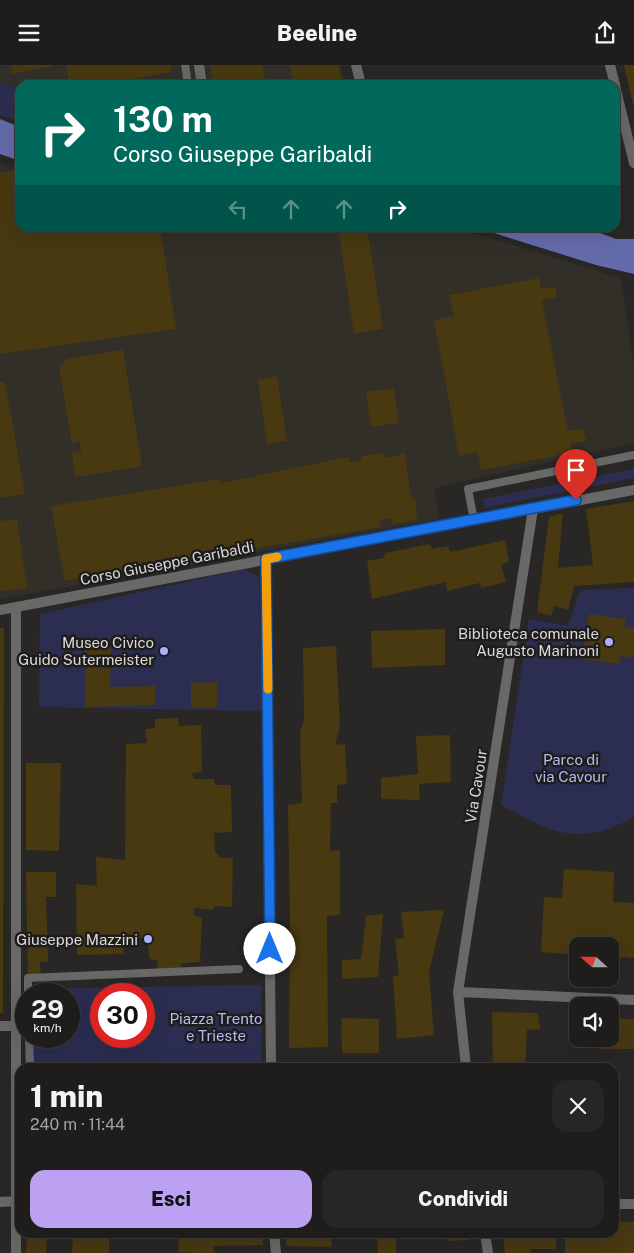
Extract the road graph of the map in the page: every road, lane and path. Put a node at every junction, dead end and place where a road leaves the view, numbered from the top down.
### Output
1 (185, 65) edge
2 (199, 65) edge
3 (356, 65) edge
4 (610, 65) edge
5 (187, 80) edge
6 (201, 80) edge
7 (360, 80) edge
8 (614, 80) edge
9 (620, 106) edge
10 (634, 163) edge
11 (634, 455) edge
12 (634, 490) edge
13 (533, 509) junction
14 (474, 520) junction
15 (266, 559) junction
16 (16, 609) junction
17 (0, 610) edge
18 (238, 969) dead end
19 (16, 983) edge
20 (28, 983) edge
21 (458, 992) junction
22 (634, 1000) edge
23 (0, 1026) edge
24 (15, 1026) edge
25 (16, 1048) edge
26 (30, 1048) edge
27 (16, 1063) edge
28 (30, 1063) edge
29 (271, 1063) edge
30 (466, 1063) edge
31 (15, 1201) edge
32 (0, 1202) edge
33 (619, 1204) edge
34 (634, 1204) edge
35 (17, 1238) edge
36 (274, 1238) edge
37 (485, 1238) edge
38 (16, 1253) edge
39 (276, 1253) edge
40 (488, 1253) edge

1 - 5 lane
2 - 6 street
3 - 7 street
4 - 8 street
9 - 10 street
11 - 14 lane
12 - 13 street, Corso Giuseppe Garibaldi
13 - 14 street, Corso Giuseppe Garibaldi
13 - 21 street, Via Cavour
14 - 15 street, Corso Giuseppe Garibaldi
15 - 16 street, Corso Giuseppe Garibaldi
15 - 29 street
16 - 17 street, Corso Giuseppe Garibaldi
16 - 19 street
18 - 20 lane
21 - 22 street
21 - 30 street, Via Cavour
23 - 24 street
25 - 27 street
26 - 28 lane
31 - 32 street
33 - 34 street
35 - 38 street
36 - 39 street
37 - 40 street

